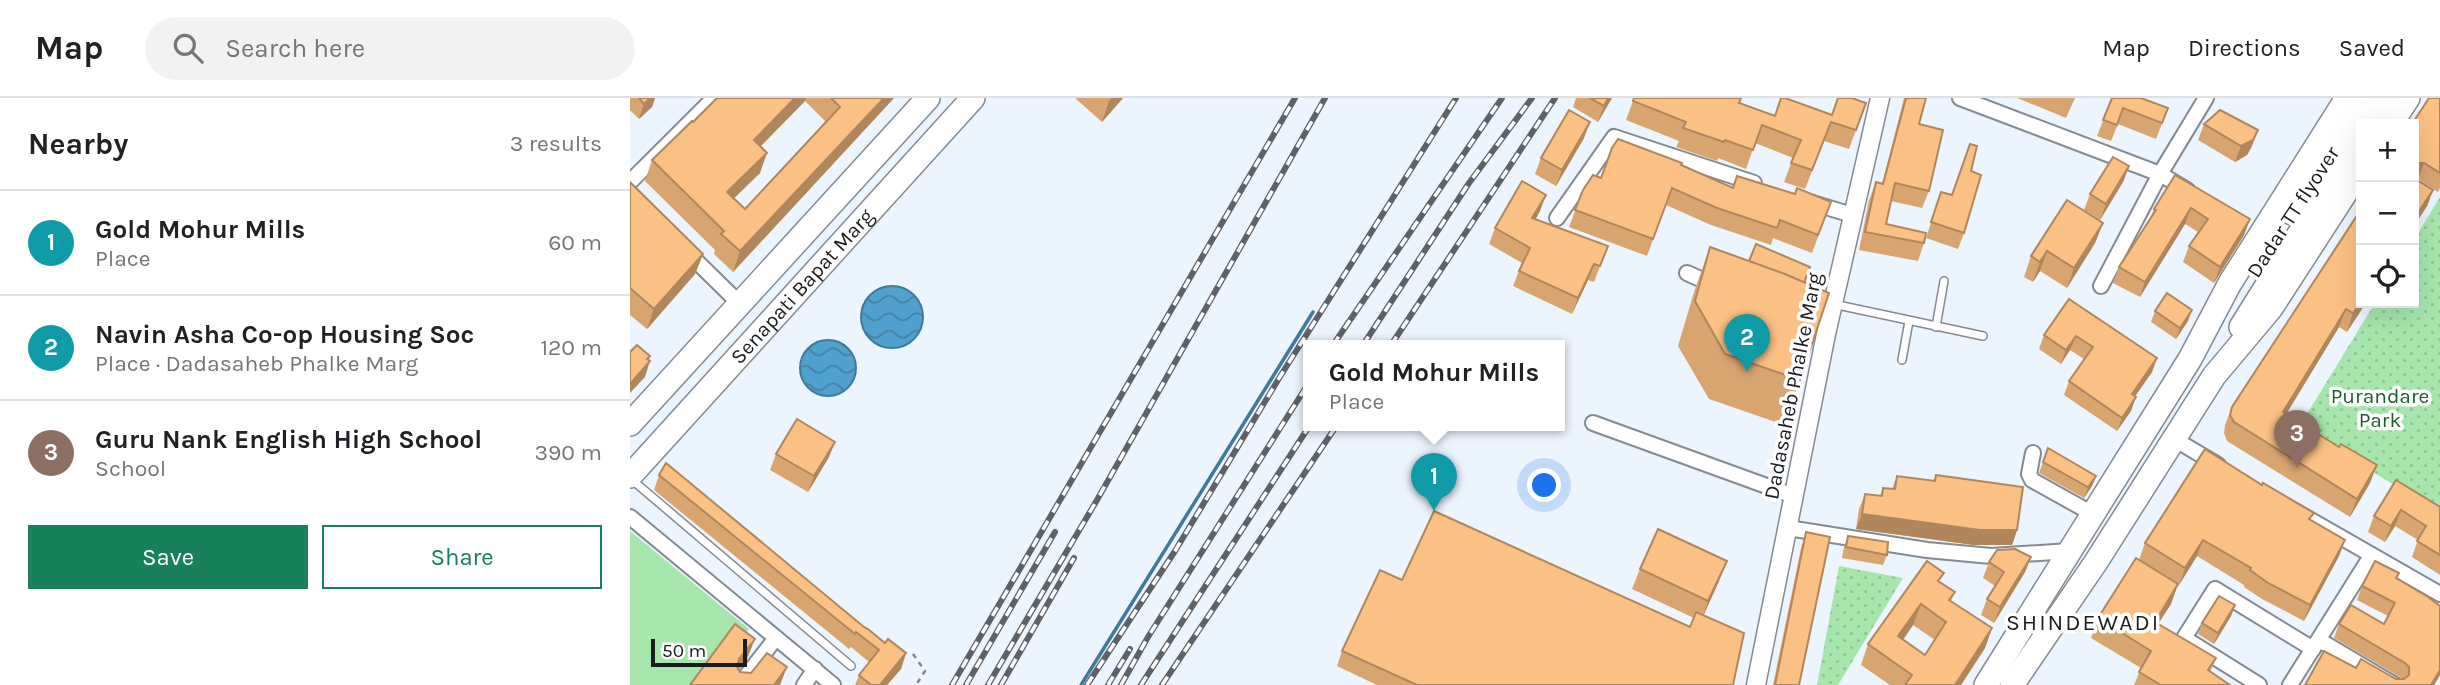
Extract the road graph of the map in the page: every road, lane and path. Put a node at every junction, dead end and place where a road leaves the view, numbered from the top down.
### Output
1 (714, 98) edge
2 (928, 98) edge
3 (973, 98) edge
4 (1881, 98) edge
5 (1960, 98) edge
6 (2206, 98) edge
7 (2347, 98) edge
8 (2365, 98) edge
9 (2385, 98) edge
10 (2408, 98) edge
11 (2371, 119) edge
12 (2393, 119) edge
13 (2356, 142) edge
14 (2160, 174) junction
15 (2356, 177) edge
16 (630, 182) edge
17 (1773, 189) edge
18 (1799, 198) edge
19 (2205, 200) edge
20 (1852, 215) junction
21 (1557, 218) dead end
22 (680, 246) edge
23 (1687, 273) dead end
24 (1944, 281) dead end
25 (2101, 286) dead end
26 (1725, 290) edge
27 (2249, 295) junction
28 (740, 304) junction
29 (1832, 304) junction
30 (1909, 321) junction
31 (1936, 327) junction
32 (1983, 336) dead end
33 (2190, 359) junction
34 (1902, 360) dead end
35 (2214, 376) junction
36 (1593, 423) dead end
37 (630, 424) edge
38 (2174, 439) junction
39 (2033, 453) dead end
40 (2232, 474) edge
41 (630, 477) edge
42 (1794, 496) junction
43 (2278, 501) edge
44 (2093, 514) junction
45 (630, 517) edge
46 (1788, 528) junction
47 (2070, 551) junction
48 (2371, 556) junction
49 (2440, 594) edge
50 (776, 638) junction
51 (2316, 644) junction
52 (913, 654) dead end
53 (851, 666) dead end
54 (815, 669) junction
55 (739, 685) edge
56 (804, 685) edge
57 (834, 685) edge
58 (916, 685) edge
59 (1756, 685) edge
60 (1986, 685) edge
61 (2011, 685) edge
62 (2259, 685) edge
63 (2290, 685) edge
64 (2395, 685) edge

1 - 16 street
2 - 28 main road, Senapati Bapat Marg
3 - 41 main road, Senapati Bapat Marg
4 - 20 street, Dadasaheb Phalke Marg
5 - 14 street
6 - 14 street
7 - 33 main road
8 - 27 main road, Dadar TT flyover
9 - 11 main road
10 - 12 main road
13 - 27 main road, Dadar TT flyover
14 - 19 street
14 - 25 street
15 - 35 main road
17 - 21 street
18 - 20 street
20 - 29 street, Dadasaheb Phalke Marg
22 - 28 street
23 - 26 street
24 - 31 lane
27 - 33 main road
27 - 35 main road
28 - 37 main road, Senapati Bapat Marg
29 - 30 lane
29 - 42 street, Dadasaheb Phalke Marg
30 - 31 lane
30 - 34 lane
31 - 32 lane
33 - 44 main road
35 - 38 main road
36 - 42 street
38 - 40 street
38 - 61 main road
39 - 44 street
41 - 53 lane
42 - 46 street, Dadasaheb Phalke Marg
43 - 48 street
44 - 47 main road
45 - 50 street
46 - 47 street
46 - 59 street, Dadasaheb Phalke Marg
47 - 60 main road
48 - 49 street
48 - 51 street
50 - 54 street
50 - 55 street
51 - 62 street
51 - 63 street
51 - 64 street
52 - 58 path
54 - 56 street
54 - 57 street

